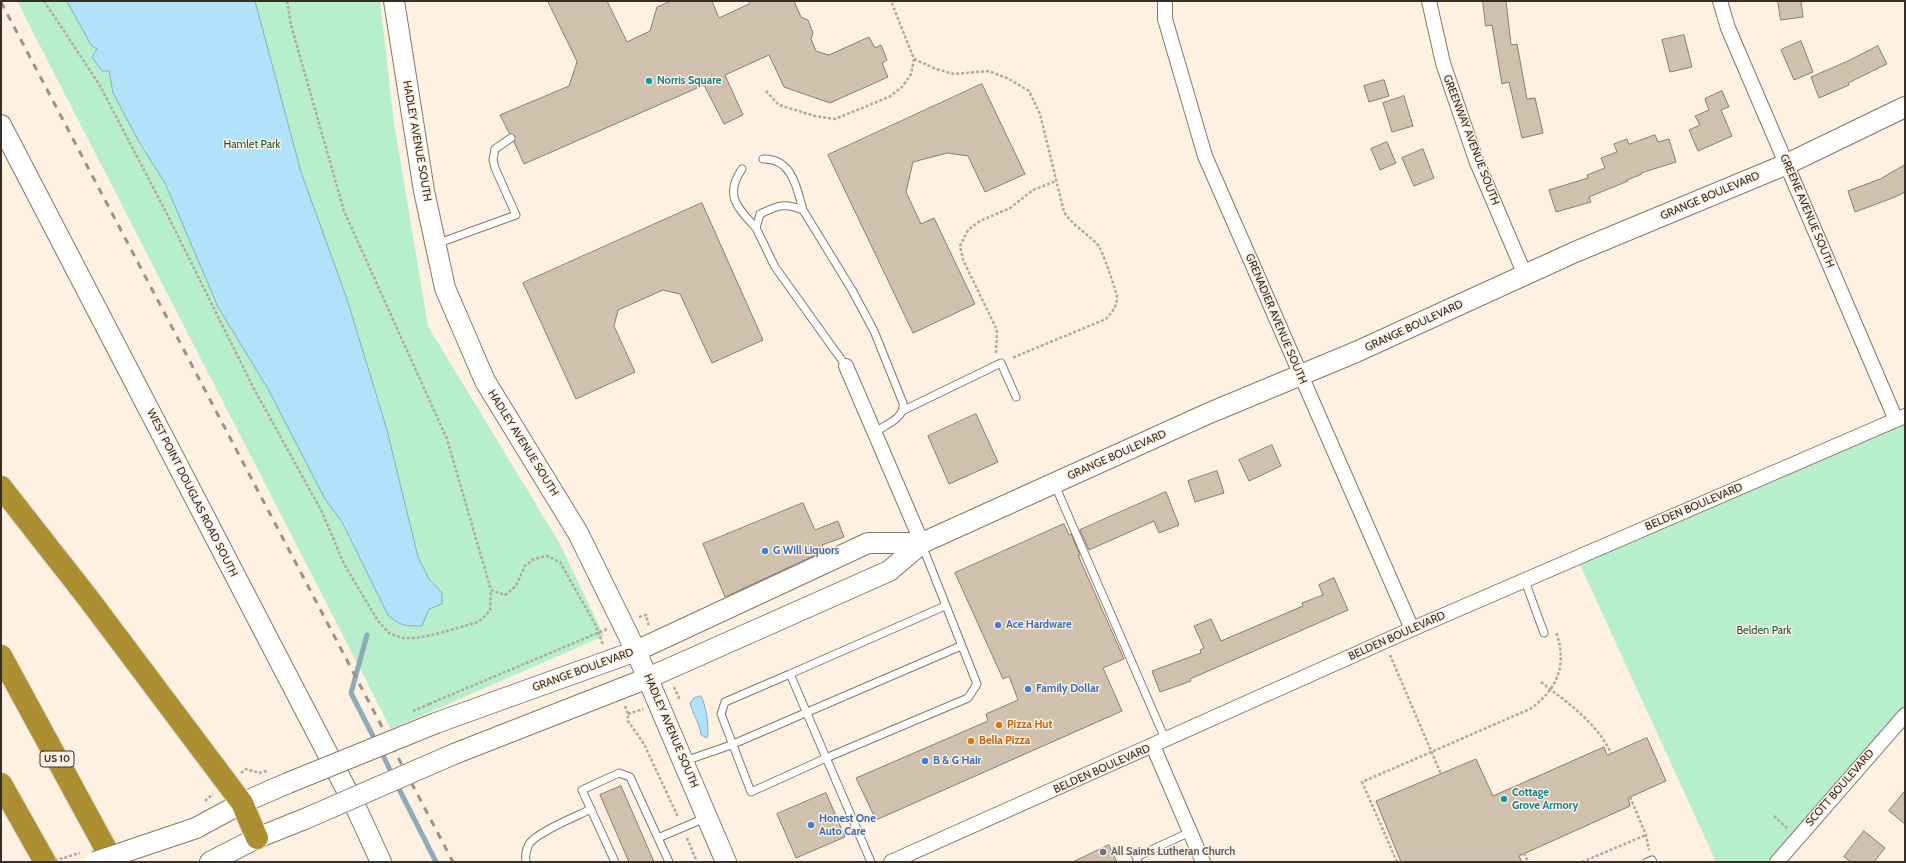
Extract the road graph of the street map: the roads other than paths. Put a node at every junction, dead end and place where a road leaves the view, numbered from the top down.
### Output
1 (394, 1) edge
2 (1165, 1) edge
3 (1429, 1) edge
4 (1720, 1) edge
5 (1905, 107) edge
6 (1, 125) edge
7 (511, 138) dead end
8 (763, 159) dead end
9 (1787, 164) junction
10 (742, 169) dead end
11 (803, 210) junction
12 (756, 228) junction
13 (436, 244) junction
14 (1525, 275) junction
15 (846, 366) joint
16 (1301, 375) junction
17 (1016, 397) dead end
18 (904, 410) junction
19 (1900, 418) edge
20 (875, 432) junction
21 (1054, 483) junction
22 (1, 487) edge
23 (922, 543) junction
24 (1525, 581) junction
25 (945, 606) junction
26 (1412, 630) junction
27 (1544, 633) dead end
28 (961, 646) junction
29 (636, 650) junction
30 (1, 656) edge
31 (790, 674) junction
32 (648, 678) junction
33 (807, 712) junction
34 (1905, 715) edge
35 (1159, 743) junction
36 (731, 745) junction
37 (826, 758) junction
38 (684, 761) junction
39 (1, 784) edge
40 (242, 803) junction
41 (591, 809) junction
42 (707, 817) junction
43 (1190, 832) junction
44 (257, 838) junction
45 (658, 838) junction
46 (45, 862) edge
47 (95, 862) edge
48 (113, 862) edge
49 (211, 862) edge
50 (381, 862) edge
51 (526, 862) edge
52 (615, 862) edge
53 (669, 862) edge
54 (726, 862) edge
55 (871, 862) edge
56 (891, 862) edge
57 (1138, 862) edge
58 (1203, 862) edge
59 (1777, 862) edge

1 - 13 street, HADLEY AVENUE SOUTH
2 - 16 street, GRENADIER AVENUE SOUTH
3 - 14 street, GREENWAY AVENUE SOUTH
4 - 9 street, GREENE AVENUE SOUTH
5 - 9 street, GRANGE BOULEVARD
6 - 50 street, WEST POINT DOUGLAS ROAD SOUTH
7 - 13 lane
8 - 11 lane
9 - 14 street, GRANGE BOULEVARD
9 - 19 street, GREENE AVENUE SOUTH
10 - 12 lane
11 - 12 lane
11 - 18 lane
12 - 15 lane
13 - 29 street, HADLEY AVENUE SOUTH
14 - 16 street, GRANGE BOULEVARD
15 - 20 street
16 - 21 street, GRANGE BOULEVARD
16 - 26 street, GRENADIER AVENUE SOUTH
17 - 18 lane
18 - 20 lane
19 - 24 street, BELDEN BOULEVARD
20 - 23 street
21 - 23 street, GRANGE BOULEVARD
21 - 35 lane
22 - 40 highway
23 - 25 lane
23 - 29 street, GRANGE BOULEVARD
23 - 32 street, GRANGE BOULEVARD
24 - 26 street, BELDEN BOULEVARD
24 - 27 lane
25 - 28 lane
25 - 31 lane
26 - 35 street, BELDEN BOULEVARD
28 - 33 lane
28 - 37 lane
29 - 32 street, HADLEY AVENUE SOUTH
29 - 40 street, GRANGE BOULEVARD, bridge
30 - 48 highway, US 10
31 - 33 lane
31 - 36 lane
32 - 38 street, HADLEY AVENUE SOUTH
32 - 44 street, GRANGE BOULEVARD, bridge
33 - 36 lane
33 - 37 lane
34 - 59 street, SCOTT BOULEVARD
35 - 43 street
35 - 56 street, BELDEN BOULEVARD
36 - 37 lane
36 - 38 lane
37 - 55 lane
38 - 42 street, HADLEY AVENUE SOUTH
39 - 46 highway
40 - 44 highway
40 - 47 street, GRANGE BOULEVARD, bridge
41 - 45 lane
41 - 51 lane
41 - 52 lane
42 - 45 lane
42 - 54 street, HADLEY AVENUE SOUTH
43 - 57 lane
43 - 58 street
44 - 49 street, GRANGE BOULEVARD
45 - 53 lane

